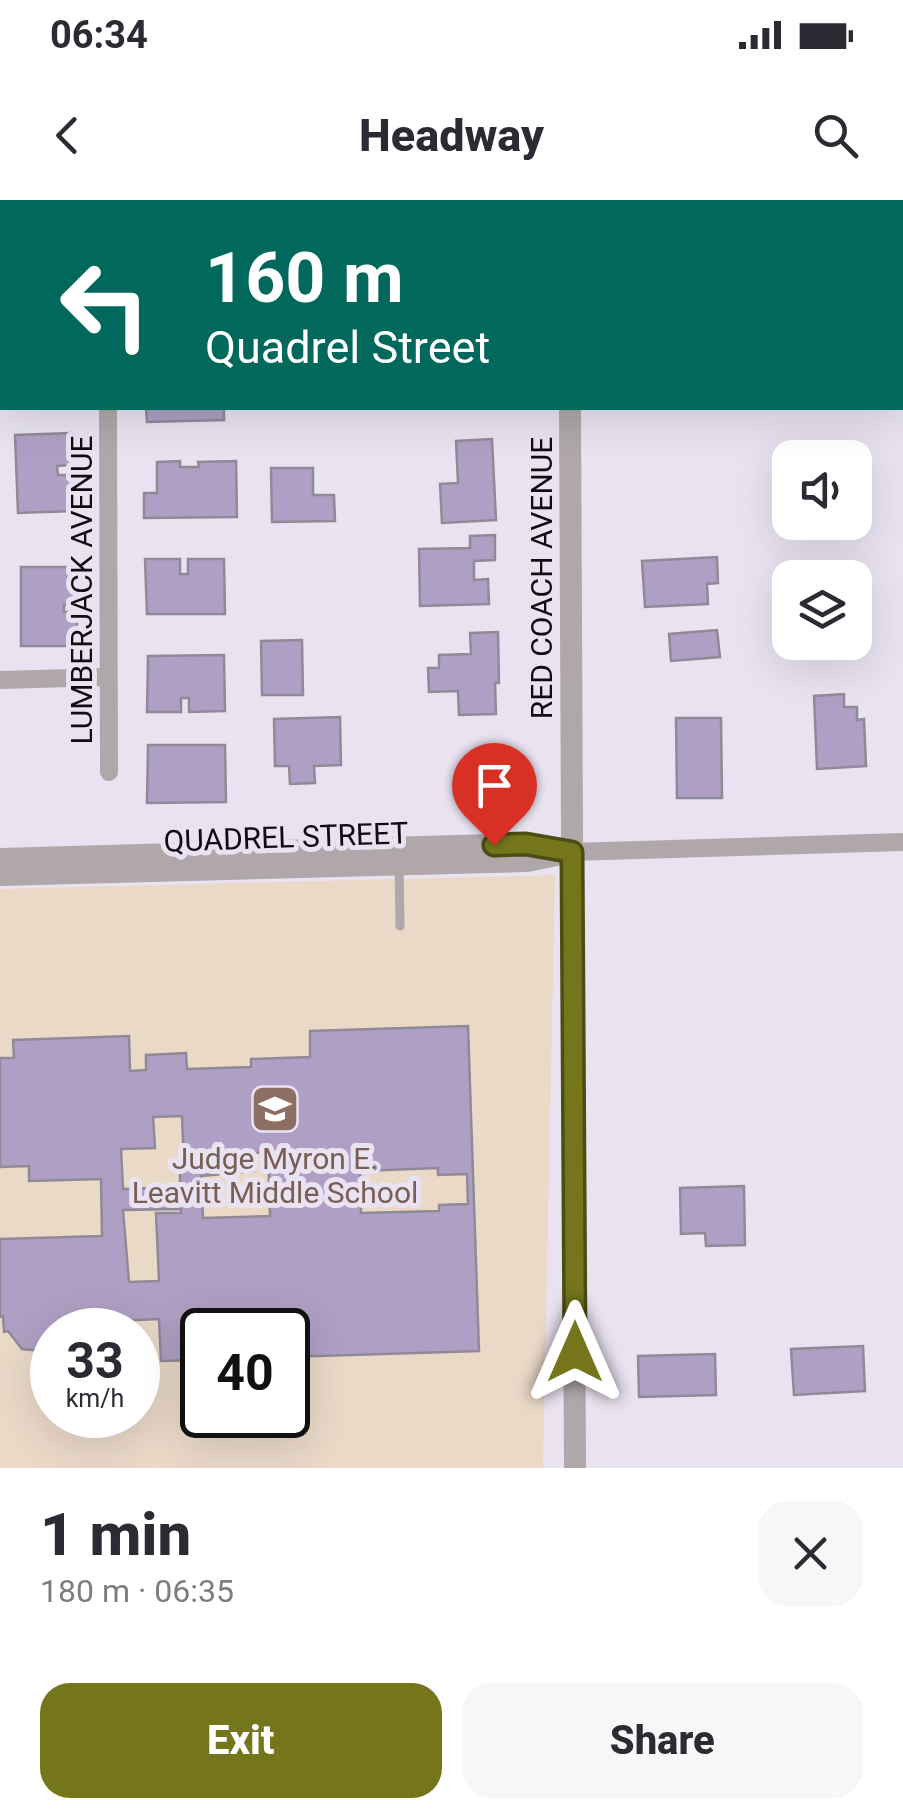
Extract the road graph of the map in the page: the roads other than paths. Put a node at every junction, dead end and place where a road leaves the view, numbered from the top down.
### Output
1 (108, 410) edge
2 (570, 410) edge
3 (108, 677) junction
4 (0, 680) edge
5 (109, 772) dead end
6 (903, 842) edge
7 (572, 852) junction
8 (399, 856) junction
9 (0, 859) edge
10 (0, 875) edge
11 (400, 926) dead end
12 (575, 1468) edge

1 - 3 street, LUMBERJACK AVENUE
2 - 7 street, RED COACH AVENUE
3 - 4 street
3 - 5 street, LUMBERJACK AVENUE
6 - 7 street, QUADREL STREET
7 - 8 street, QUADREL STREET
7 - 12 street, RED COACH AVENUE
8 - 9 street, QUADREL STREET
8 - 10 street, QUADREL STREET
8 - 11 lane

